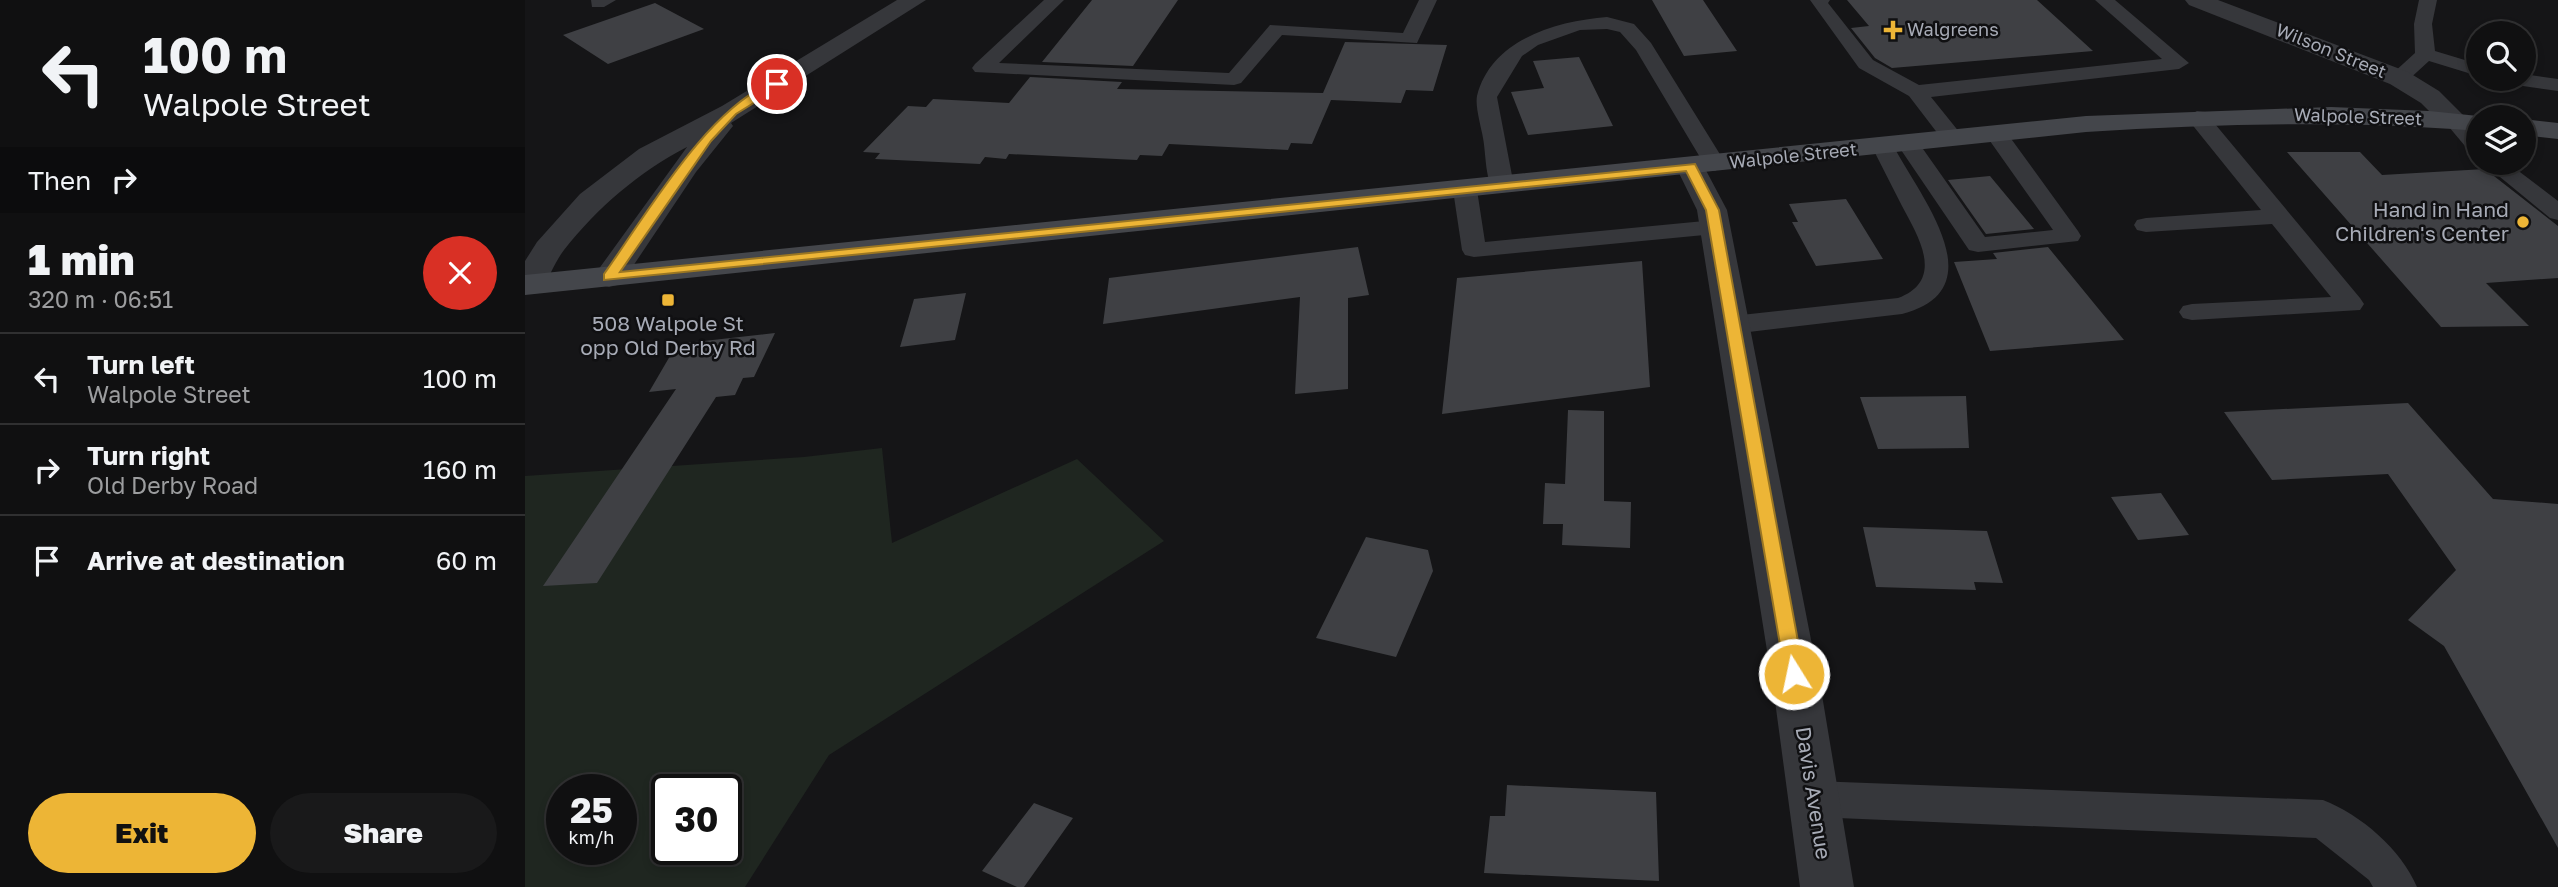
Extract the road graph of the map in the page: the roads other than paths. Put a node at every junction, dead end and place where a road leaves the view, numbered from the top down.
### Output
1 (913, 0) edge
2 (1055, 0) edge
3 (1428, 0) edge
4 (1821, 0) edge
5 (1832, 0) edge
6 (2104, 0) edge
7 (2196, 0) edge
8 (2428, 0) edge
9 (1853, 16) dead end
10 (1879, 47) dead end
11 (2425, 54) junction
12 (2466, 66) edge
13 (1887, 74) junction
14 (2399, 78) junction
15 (2536, 82) edge
16 (2558, 85) edge
17 (1916, 92) junction
18 (732, 112) junction
19 (2197, 117) junction
20 (2466, 122) edge
21 (2536, 128) edge
22 (2558, 131) edge
23 (1996, 134) junction
24 (1952, 138) junction
25 (1895, 145) junction
26 (1703, 166) junction
27 (2509, 175) edge
28 (1502, 186) junction
29 (1465, 190) junction
30 (2558, 213) edge
31 (2279, 216) junction
32 (2146, 225) dead end
33 (1715, 226) junction
34 (609, 277) junction
35 (526, 285) edge
36 (2192, 312) dead end
37 (1732, 325) junction
38 (1814, 799) junction
39 (1827, 887) edge
40 (2396, 887) edge

1 - 18 street
2 - 3 lane
4 - 13 lane
5 - 9 lane
6 - 17 lane
7 - 14 street, Wilson Street
8 - 11 lane
10 - 13 lane
11 - 12 lane
11 - 14 lane
13 - 17 lane
14 - 20 street, Wilson Street
15 - 16 lane
17 - 24 lane
18 - 34 street
18 - 35 street
19 - 20 main road, Walpole Street
19 - 23 main road, Walpole Street
19 - 31 lane
21 - 22 main road
23 - 24 main road, Walpole Street
23 - 25 lane
24 - 25 main road, Walpole Street
25 - 26 main road, Walpole Street
25 - 37 lane
26 - 28 main road, Walpole Street
26 - 28 lane
26 - 33 street, Davis Avenue
27 - 30 lane
28 - 29 main road, Walpole Street
29 - 33 lane
29 - 34 main road, Walpole Street
31 - 32 lane
31 - 36 lane
33 - 37 street, Davis Avenue
34 - 35 main road, Walpole Street
37 - 38 street, Davis Avenue
38 - 39 street, Davis Avenue
38 - 40 lane

